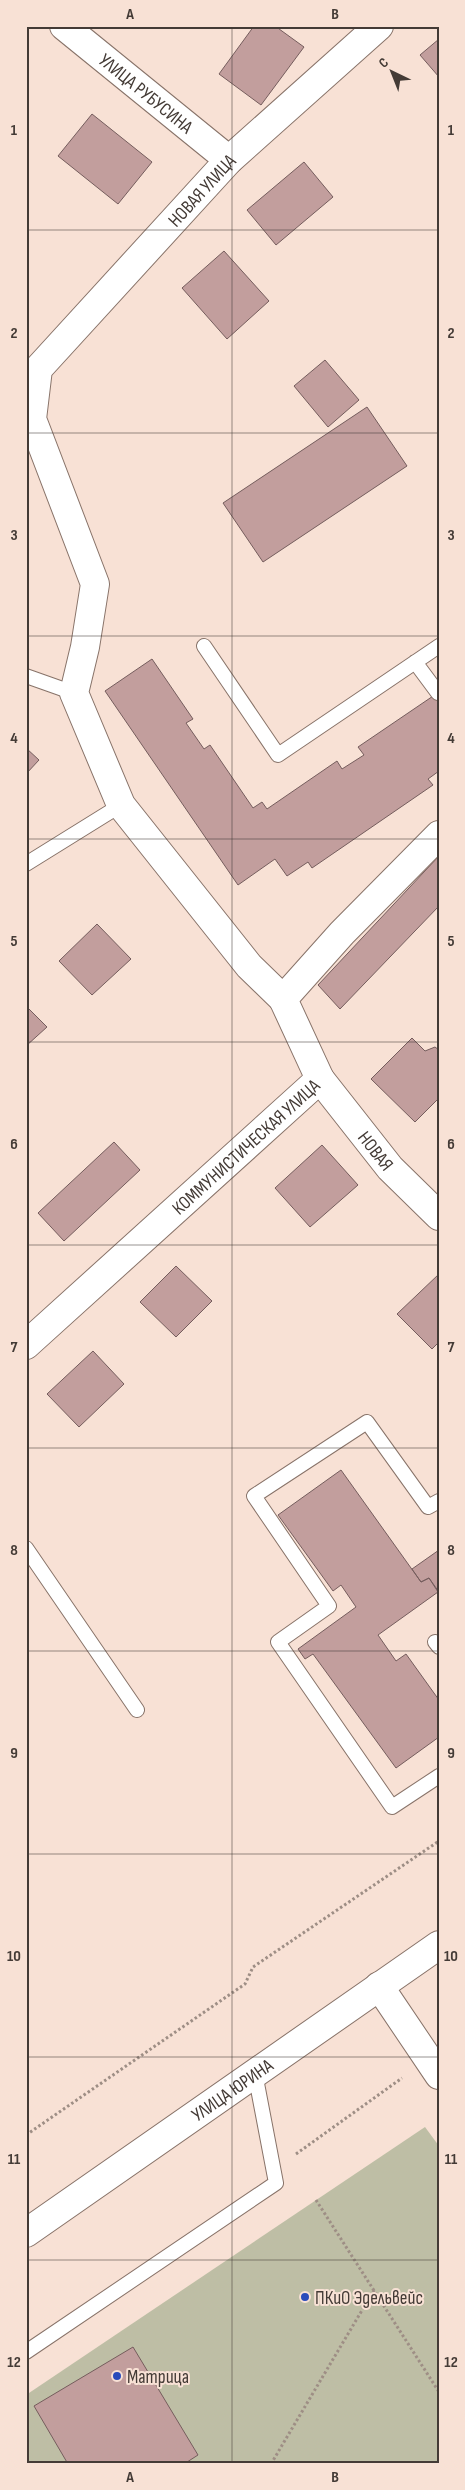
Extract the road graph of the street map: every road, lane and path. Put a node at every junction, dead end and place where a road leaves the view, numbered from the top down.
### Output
1 (64, 26) edge
2 (379, 26) edge
3 (229, 160) junction
4 (204, 646) dead end
5 (439, 646) edge
6 (416, 662) junction
7 (26, 676) edge
8 (74, 693) junction
9 (438, 693) edge
10 (121, 805) junction
11 (439, 835) edge
12 (26, 864) edge
13 (283, 999) junction
14 (320, 1079) junction
15 (439, 1216) edge
16 (26, 1345) edge
17 (439, 1501) edge
18 (26, 1548) edge
19 (137, 1710) dead end
20 (439, 1776) edge
21 (439, 1840) edge
22 (439, 1945) edge
23 (379, 1986) junction
24 (255, 2073) junction
25 (439, 2075) edge
26 (26, 2135) edge
27 (316, 2200) dead end
28 (26, 2233) edge
29 (374, 2290) junction
30 (26, 2352) edge
31 (439, 2392) edge
32 (271, 2464) edge

1 - 3 street, УЛИЦА РУБУСИНА
2 - 3 street, НОВАЯ УЛИЦА
3 - 8 street, НОВАЯ УЛИЦА
4 - 6 lane
5 - 6 lane
6 - 9 lane
7 - 8 lane
8 - 10 street
10 - 12 lane
10 - 13 street
11 - 13 street
13 - 14 street, КОММУНИСТИЧЕСКАЯ УЛИЦА
14 - 15 street, НОВАЯ
14 - 16 street, КОММУНИСТИЧЕСКАЯ УЛИЦА
17 - 20 lane
18 - 19 lane
21 - 26 path
22 - 23 street, УЛИЦА ЮРИНА
23 - 24 street, УЛИЦА ЮРИНА
23 - 25 street
24 - 28 street, УЛИЦА ЮРИНА
24 - 30 lane
27 - 29 path
29 - 31 path
29 - 32 path

